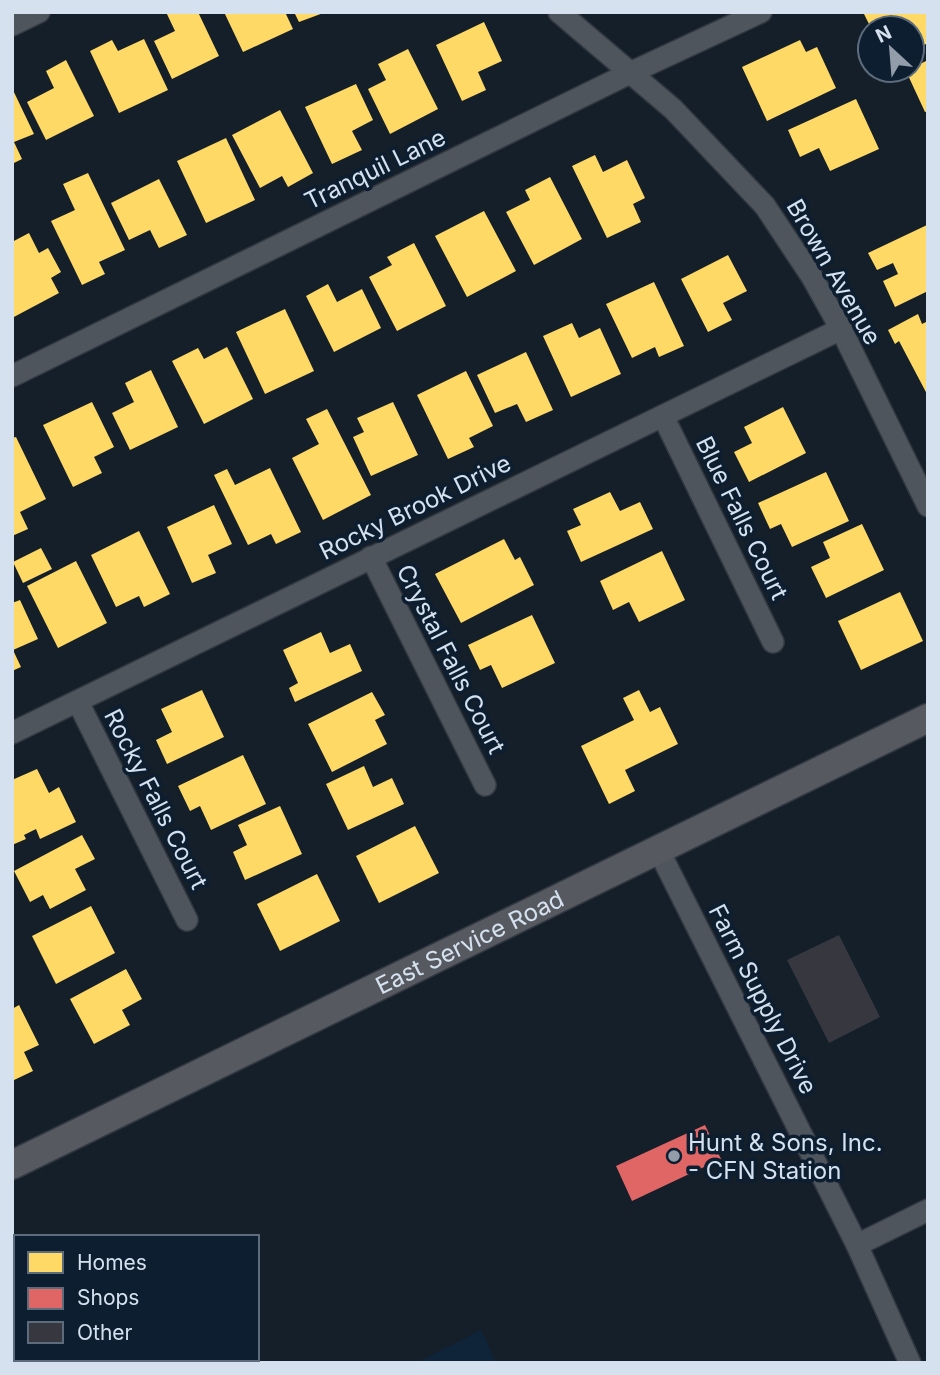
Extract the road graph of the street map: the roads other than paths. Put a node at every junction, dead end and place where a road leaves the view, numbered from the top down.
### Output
1 (39, 12) edge
2 (559, 12) edge
3 (761, 12) edge
4 (12, 25) edge
5 (630, 73) junction
6 (841, 329) junction
7 (12, 376) edge
8 (663, 416) junction
9 (928, 506) edge
10 (371, 557) junction
11 (773, 642) dead end
12 (78, 702) junction
13 (928, 718) edge
14 (12, 733) edge
15 (485, 785) dead end
16 (658, 849) junction
17 (187, 920) dead end
18 (12, 1165) edge
19 (928, 1210) edge
20 (857, 1245) junction
21 (910, 1363) edge

1 - 4 street
2 - 5 street, Brown Avenue
3 - 5 street, Tranquil Lane
5 - 6 street, Brown Avenue
5 - 7 street, Tranquil Lane
6 - 8 street, Rocky Brook Drive
6 - 9 street, Brown Avenue
8 - 10 street, Rocky Brook Drive
8 - 11 street, Blue Falls Court
10 - 12 street, Rocky Brook Drive
10 - 15 street, Crystal Falls Court
12 - 14 street, Rocky Brook Drive
12 - 17 street, Rocky Falls Court
13 - 16 street, East Service Road
16 - 18 street, East Service Road
16 - 20 street, Farm Supply Drive
19 - 20 street
20 - 21 street, Farm Supply Drive

